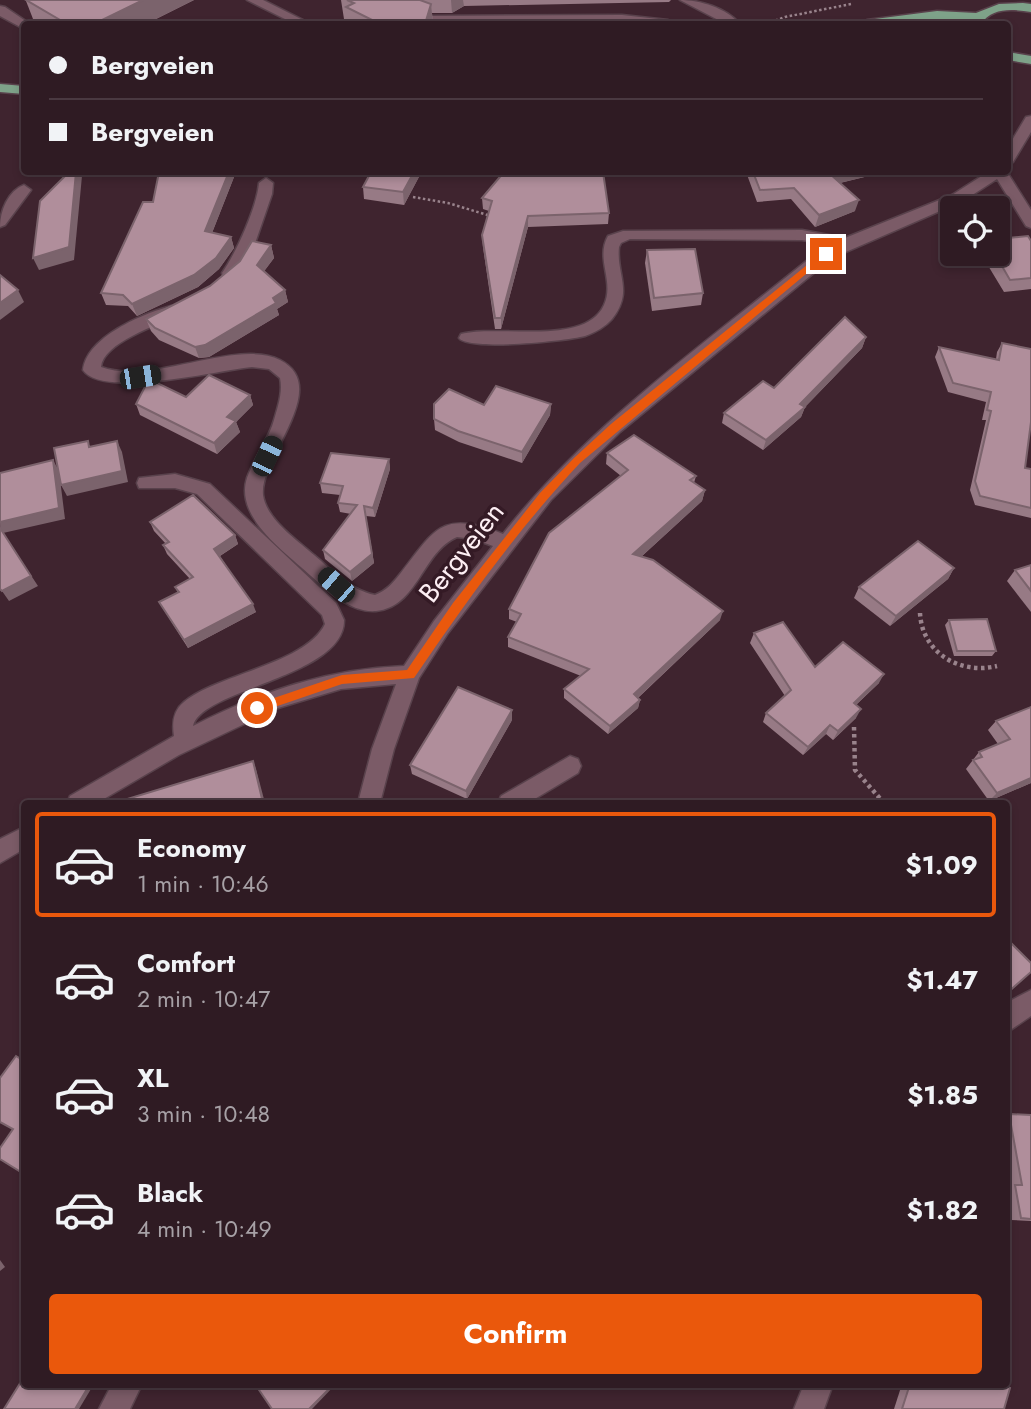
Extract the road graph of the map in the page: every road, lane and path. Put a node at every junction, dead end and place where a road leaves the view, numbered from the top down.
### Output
1 (253, 0) edge
2 (370, 0) edge
3 (686, 0) edge
4 (1030, 7) edge
5 (0, 10) edge
6 (298, 21) edge
7 (640, 21) edge
8 (730, 21) edge
9 (890, 21) edge
10 (976, 21) edge
11 (21, 23) edge
12 (0, 88) edge
13 (21, 90) edge
14 (1031, 120) edge
15 (1011, 154) edge
16 (995, 175) edge
17 (1001, 175) edge
18 (267, 183) dead end
19 (24, 190) dead end
20 (413, 197) edge
21 (498, 218) edge
22 (0, 222) edge
23 (1031, 223) edge
24 (845, 243) junction
25 (214, 286) edge
26 (189, 303) edge
27 (467, 338) dead end
28 (146, 483) dead end
29 (506, 543) junction
30 (920, 613) edge
31 (997, 666) dead end
32 (410, 675) junction
33 (854, 727) edge
34 (185, 741) junction
35 (570, 766) dead end
36 (83, 800) edge
37 (370, 800) edge
38 (514, 800) edge
39 (881, 800) edge
40 (21, 839) edge
41 (0, 852) edge
42 (1031, 1002) edge
43 (1010, 1016) edge
44 (126, 1388) edge
45 (817, 1388) edge
46 (114, 1409) edge
47 (809, 1409) edge

1 - 6 street
2 - 7 street
3 - 8 street
4 - 10 main road
5 - 11 street
9 - 10 main road
12 - 13 main road
14 - 15 street
16 - 24 street, Bergveien
17 - 23 street, Bergveien
18 - 25 street
19 - 22 street
20 - 21 path
24 - 27 street
24 - 29 street, Bergveien
26 - 29 street
28 - 34 street
29 - 32 street, Bergveien
30 - 31 path
32 - 34 street
32 - 37 street, Bergveien
33 - 39 path
34 - 36 street
35 - 38 street
40 - 41 street
42 - 43 street
44 - 46 street
45 - 47 street

